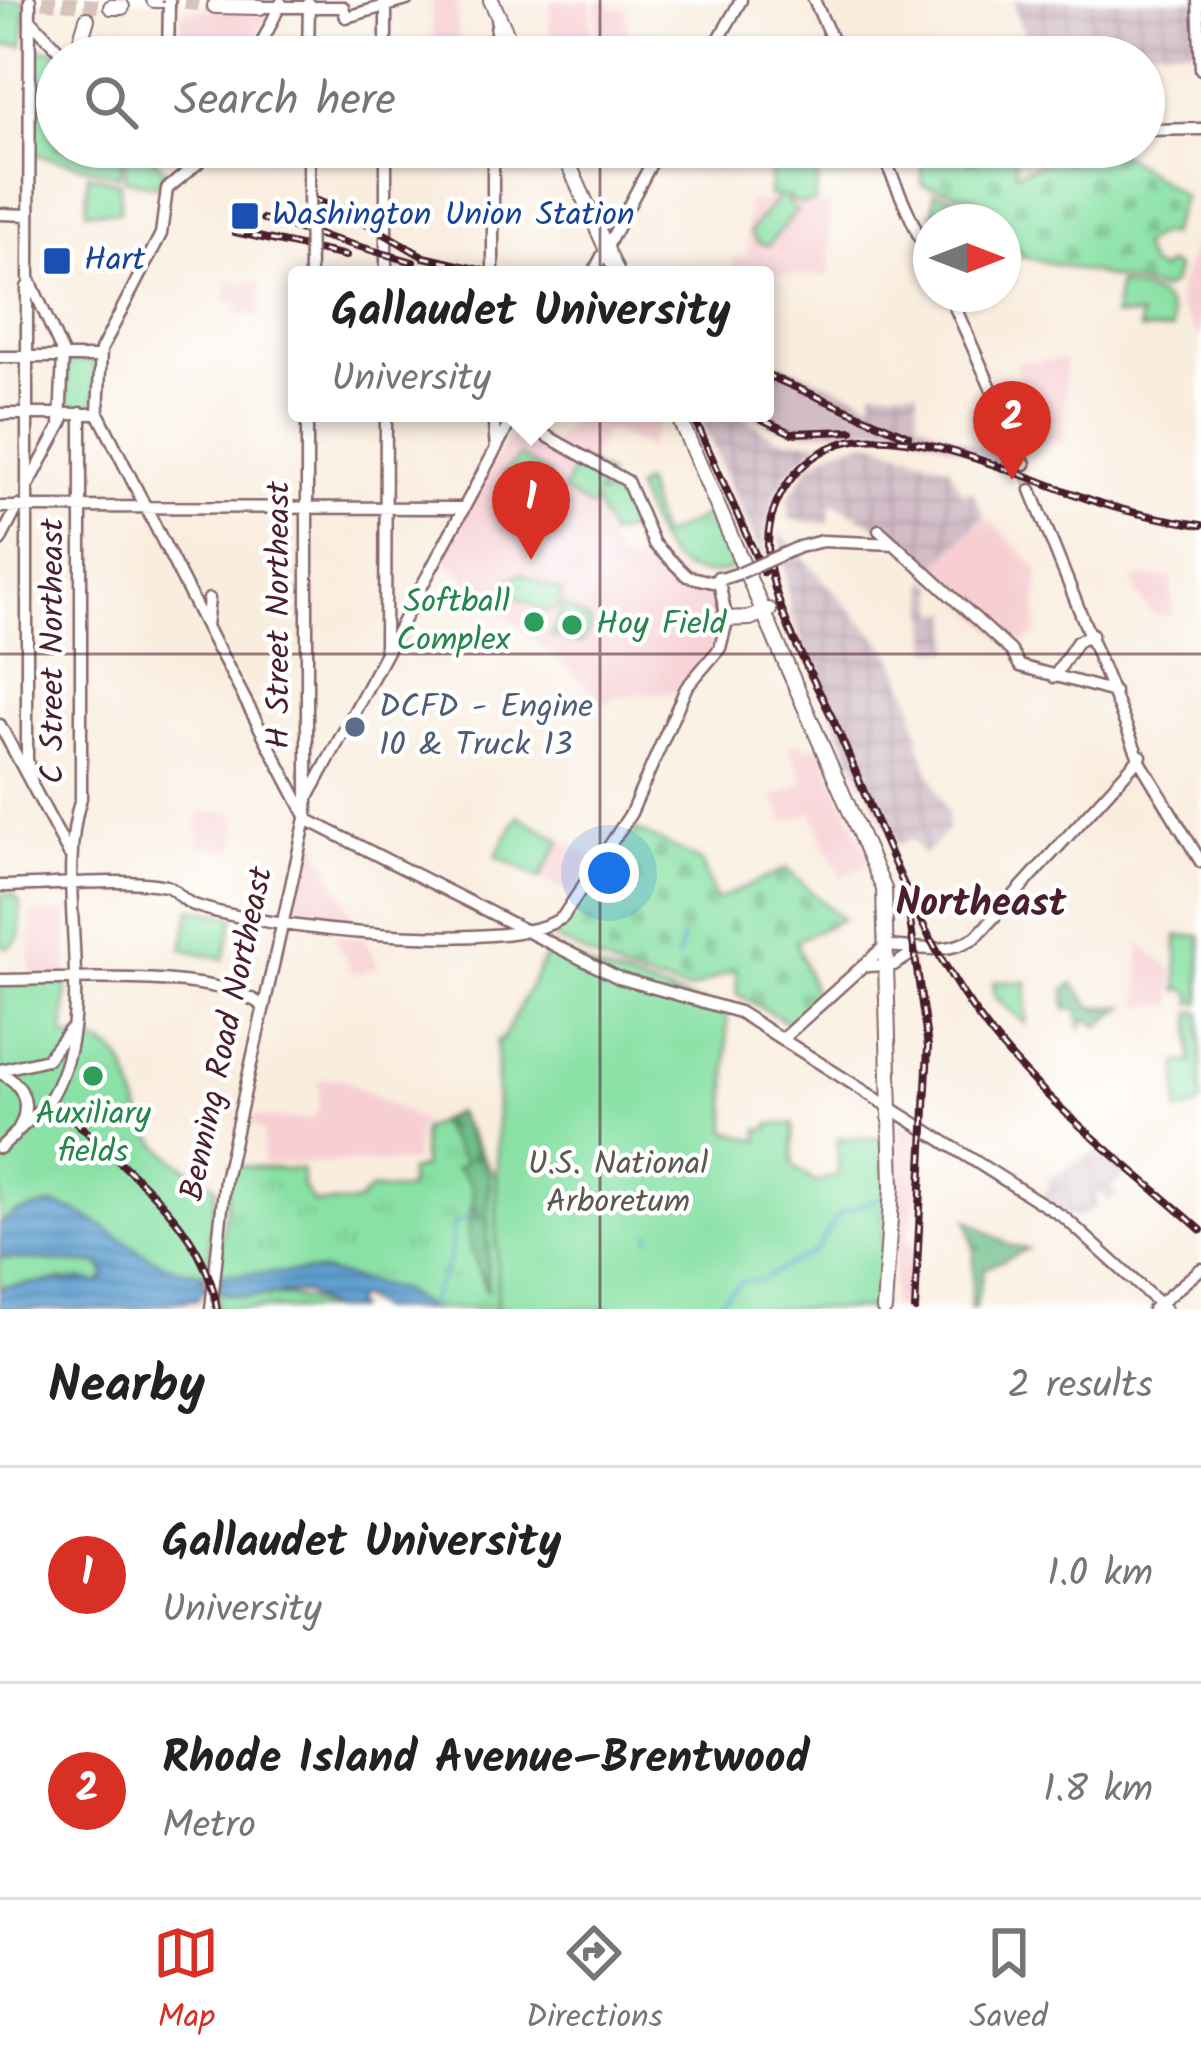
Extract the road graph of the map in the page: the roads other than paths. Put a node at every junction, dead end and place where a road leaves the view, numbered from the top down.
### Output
1 (30, 0) edge
2 (407, 0) edge
3 (740, 0) edge
4 (816, 0) edge
5 (1198, 0) edge
6 (166, 2) edge
7 (386, 3) edge
8 (276, 4) edge
9 (309, 4) edge
10 (495, 5) edge
11 (214, 6) dead end
12 (30, 16) junction
13 (87, 19) dead end
14 (47, 36) edge
15 (82, 36) edge
16 (167, 36) edge
17 (262, 36) edge
18 (308, 36) edge
19 (386, 36) edge
20 (494, 36) edge
21 (509, 36) edge
22 (721, 36) edge
23 (832, 36) edge
24 (1201, 69) edge
25 (1165, 131) edge
26 (1201, 131) edge
27 (187, 168) edge
28 (308, 168) edge
29 (386, 168) edge
30 (493, 168) edge
31 (568, 168) edge
32 (649, 168) edge
33 (891, 168) edge
34 (892, 168) edge
35 (0, 214) edge
36 (589, 214) junction
37 (913, 214) edge
38 (28, 215) junction
39 (913, 220) edge
40 (615, 228) junction
41 (604, 249) junction
42 (308, 266) edge
43 (386, 266) edge
44 (494, 266) edge
45 (595, 266) edge
46 (612, 266) edge
47 (26, 281) junction
48 (37, 303) junction
49 (955, 312) edge
50 (28, 326) junction
51 (0, 357) edge
52 (28, 357) junction
53 (96, 357) junction
54 (66, 358) junction
55 (77, 412) junction
56 (0, 414) edge
57 (28, 414) junction
58 (308, 422) edge
59 (386, 422) edge
60 (494, 422) edge
61 (510, 422) edge
62 (526, 422) edge
63 (680, 422) edge
64 (496, 449) junction
65 (1022, 463) tunnel mouth
66 (27, 489) junction
67 (1034, 490) tunnel mouth
68 (141, 501) junction
69 (0, 507) edge
70 (22, 507) junction
71 (81, 507) junction
72 (307, 507) junction
73 (386, 507) junction
74 (463, 508) junction
75 (879, 530) dead end
76 (0, 541) edge
77 (895, 543) junction
78 (741, 568) junction
79 (716, 580) junction
80 (209, 598) dead end
81 (766, 609) junction
82 (724, 620) junction
83 (206, 626) junction
84 (390, 634) junction
85 (1091, 634) junction
86 (1054, 677) junction
87 (1113, 692) junction
88 (0, 725) edge
89 (1140, 757) junction
90 (317, 762) junction
91 (24, 765) junction
92 (305, 814) junction
93 (1201, 858) edge
94 (71, 864) junction
95 (0, 886) edge
96 (72, 886) junction
97 (280, 925) junction
98 (544, 931) junction
99 (892, 957) junction
100 (0, 980) edge
101 (72, 980) junction
102 (261, 1001) junction
103 (782, 1037) junction
104 (3, 1072) edge
105 (893, 1102) junction
106 (20, 1130) junction
107 (0, 1148) edge
108 (894, 1151) junction
109 (1014, 1184) junction
110 (1201, 1269) edge
111 (1161, 1306) edge
112 (208, 1309) edge
113 (883, 1309) edge

1 - 12 main road
2 - 7 main road
3 - 22 main road
4 - 23 main road
5 - 24 main road
6 - 16 main road
7 - 9 main road
7 - 19 main road
8 - 9 main road
8 - 11 highway
8 - 17 main road
9 - 18 main road
10 - 20 main road
10 - 21 highway
12 - 14 main road
12 - 38 main road
13 - 15 highway
25 - 26 main road
27 - 53 main road
28 - 42 main road, bridge
29 - 43 main road
30 - 44 main road
31 - 36 highway
32 - 40 main road
33 - 39 main road
34 - 37 main road
35 - 38 main road
36 - 40 main road
36 - 41 highway
38 - 47 main road
40 - 41 main road
41 - 45 main road
41 - 46 highway
47 - 48 main road
47 - 50 main road
48 - 50 main road
48 - 54 main road
49 - 65 main road
50 - 52 main road
51 - 52 main road
52 - 54 main road
52 - 57 main road
53 - 54 main road
53 - 55 main road, C Street Northeast
54 - 55 main road, C Street Northeast
55 - 57 main road
55 - 66 main road
55 - 68 main road
55 - 71 main road, C Street Northeast
56 - 57 main road
57 - 66 main road
58 - 72 main road, H Street Northeast
59 - 73 main road
60 - 64 main road
61 - 64 main road
62 - 79 main road
63 - 78 highway
64 - 74 main road
66 - 70 main road
67 - 85 main road
68 - 71 main road
68 - 72 main road
68 - 83 main road
69 - 70 main road
70 - 71 main road
70 - 76 main road
70 - 91 main road
71 - 94 main road, C Street Northeast
72 - 73 main road
72 - 90 main road, H Street Northeast
73 - 74 main road
73 - 84 main road
74 - 84 main road
75 - 77 main road
77 - 78 main road, bridge
77 - 86 main road
78 - 79 main road
78 - 81 highway
79 - 82 main road
80 - 83 main road
81 - 82 highway
81 - 99 highway
82 - 98 main road
83 - 92 main road
84 - 90 main road
85 - 86 main road
85 - 87 main road
86 - 87 main road
87 - 89 main road
88 - 91 main road
89 - 93 main road
89 - 93 main road
89 - 99 main road
90 - 92 main road, H Street Northeast
91 - 94 main road
91 - 94 main road
92 - 97 main road, Benning Road Northeast
92 - 98 main road
94 - 96 main road, C Street Northeast
95 - 96 main road
96 - 97 main road
96 - 101 main road, C Street Northeast
97 - 98 main road
97 - 102 main road, Benning Road Northeast
98 - 103 main road
99 - 103 main road
99 - 105 highway
100 - 101 main road
101 - 102 main road
101 - 104 main road, C Street Northeast
101 - 106 main road, C Street Northeast
102 - 112 main road, Benning Road Northeast
103 - 105 main road
104 - 106 main road
105 - 108 highway
105 - 109 main road
106 - 107 main road, C Street Northeast
108 - 113 highway
108 - 113 highway
109 - 111 main road
109 - 111 main road
110 - 111 main road

